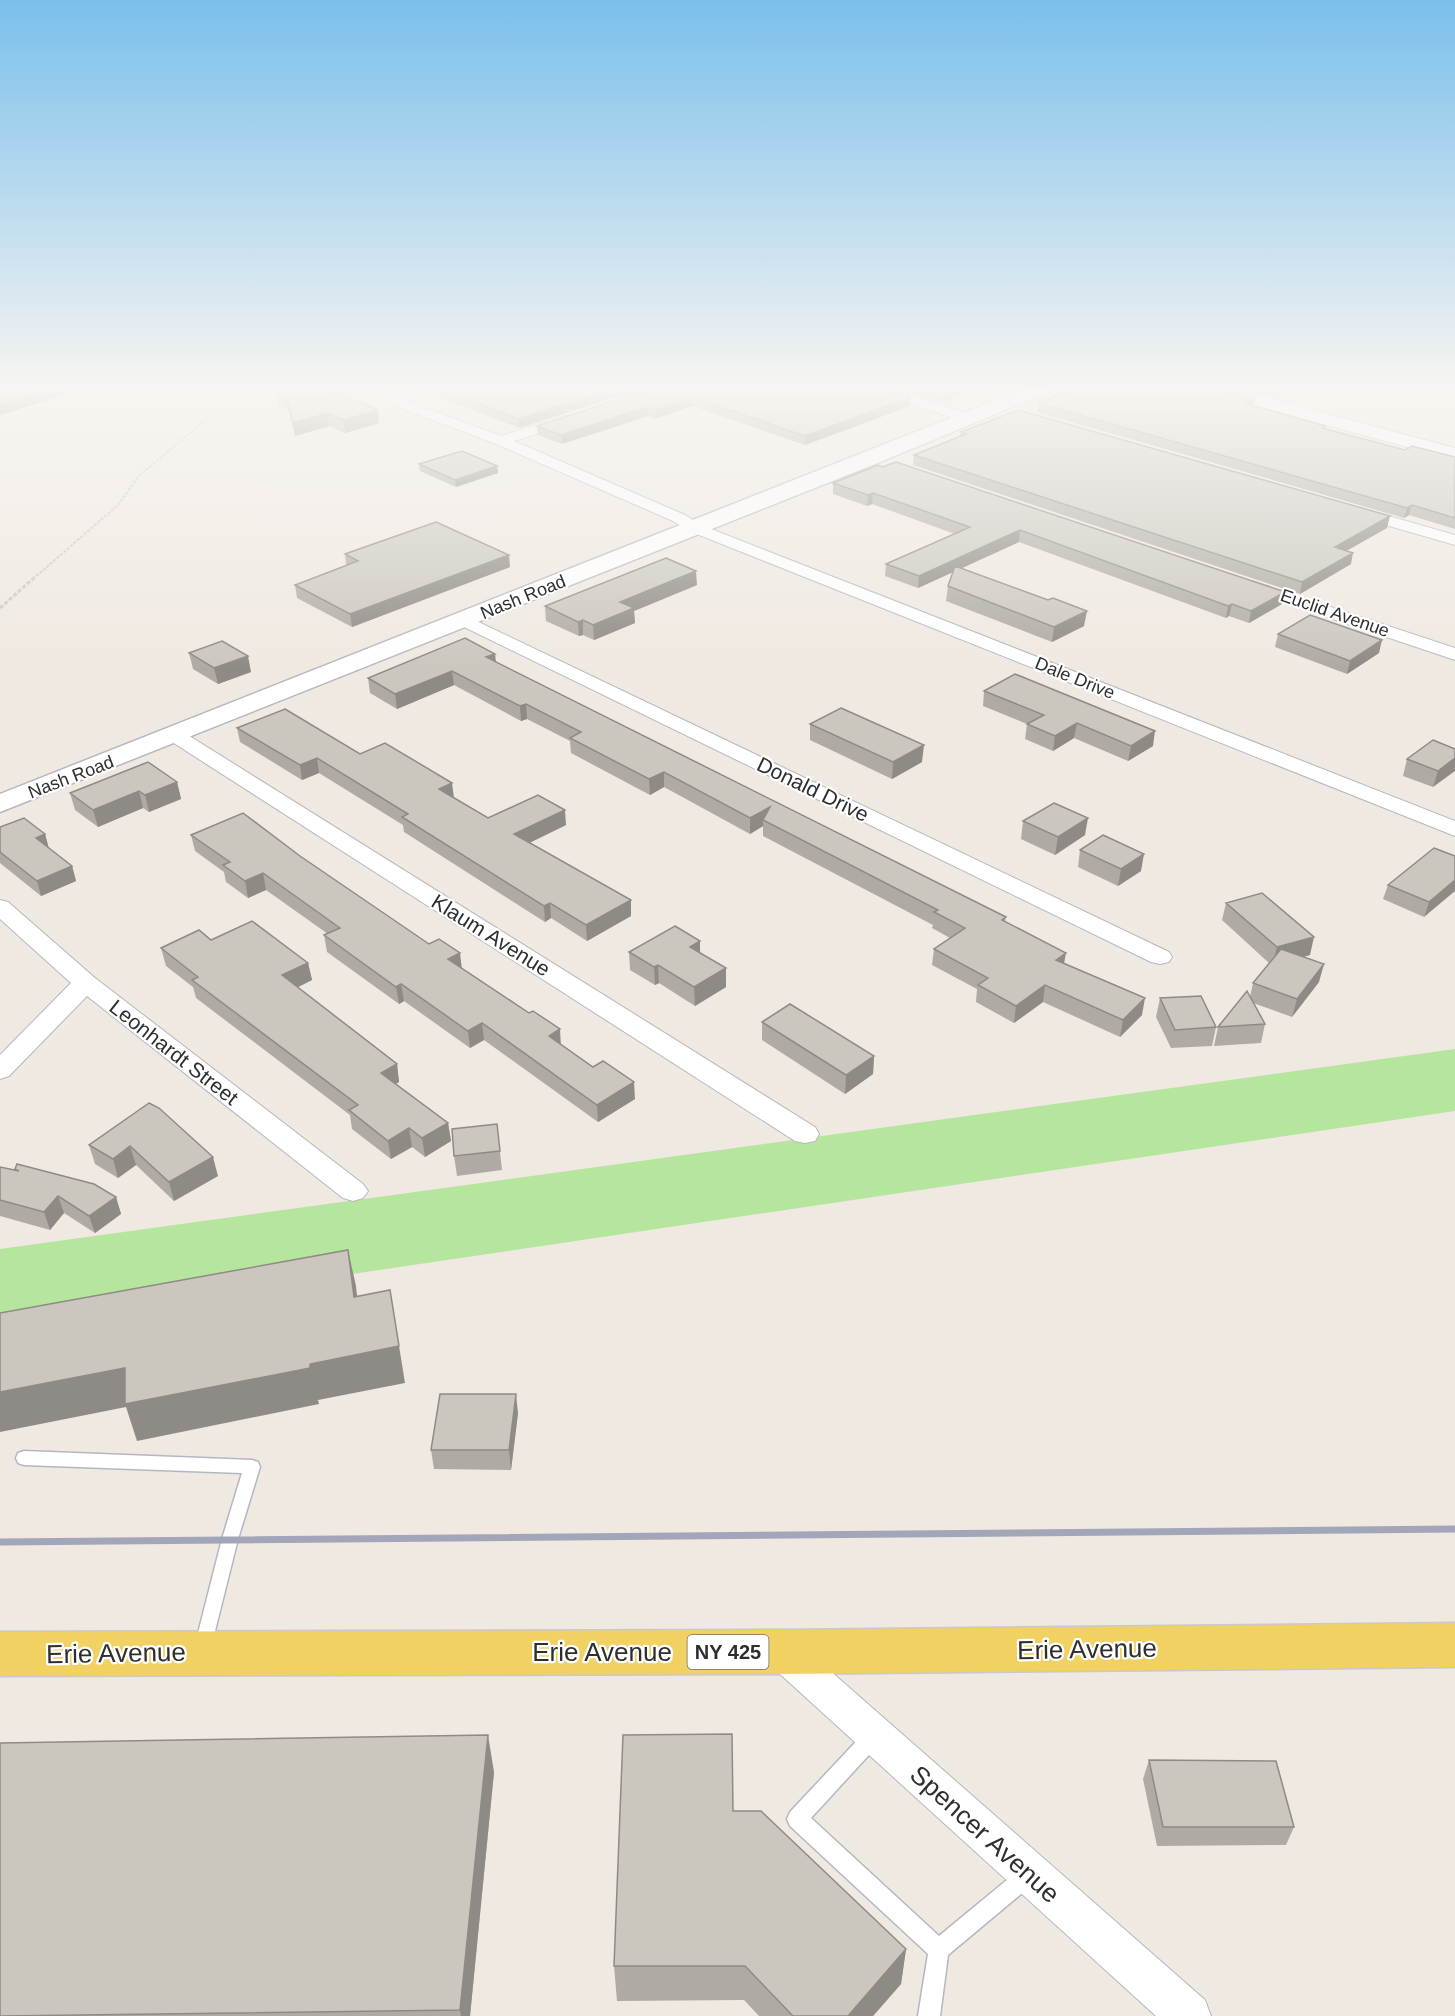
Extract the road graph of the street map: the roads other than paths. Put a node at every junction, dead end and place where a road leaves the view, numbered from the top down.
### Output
1 (594, 481) edge
2 (814, 481) edge
3 (1341, 507) edge
4 (695, 528) junction
5 (1455, 540) edge
6 (1231, 579) edge
7 (466, 621) junction
8 (1455, 654) edge
9 (176, 736) junction
10 (0, 804) edge
11 (1455, 829) edge
12 (0, 907) edge
13 (1160, 957) dead end
14 (86, 983) junction
15 (0, 1070) edge
16 (805, 1134) dead end
17 (353, 1191) dead end
18 (24, 1458) dead end
19 (1455, 1645) edge
20 (202, 1652) junction
21 (782, 1652) junction
22 (0, 1654) edge
23 (874, 1735) junction
24 (1029, 1874) junction
25 (939, 1950) junction
26 (928, 2016) edge
27 (1189, 2016) edge

1 - 4 street, Dale Drive
2 - 4 main road, Nash Road
3 - 5 street
4 - 7 main road, Nash Road
4 - 11 street, Dale Drive
6 - 8 street, Euclid Avenue
7 - 9 main road, Nash Road
7 - 13 street, Donald Drive
9 - 10 main road, Nash Road
9 - 16 street, Klaum Avenue
12 - 14 street, Leonhardt Street
14 - 15 street
14 - 17 street, Leonhardt Street
18 - 20 lane
19 - 21 main road, Erie Avenue / NY 425
20 - 21 main road, Erie Avenue / NY 425
20 - 22 main road, Erie Avenue / NY 425
21 - 23 street, Spencer Avenue
23 - 24 street, Spencer Avenue
23 - 25 lane
24 - 25 lane
24 - 27 street, Spencer Avenue
25 - 26 lane

